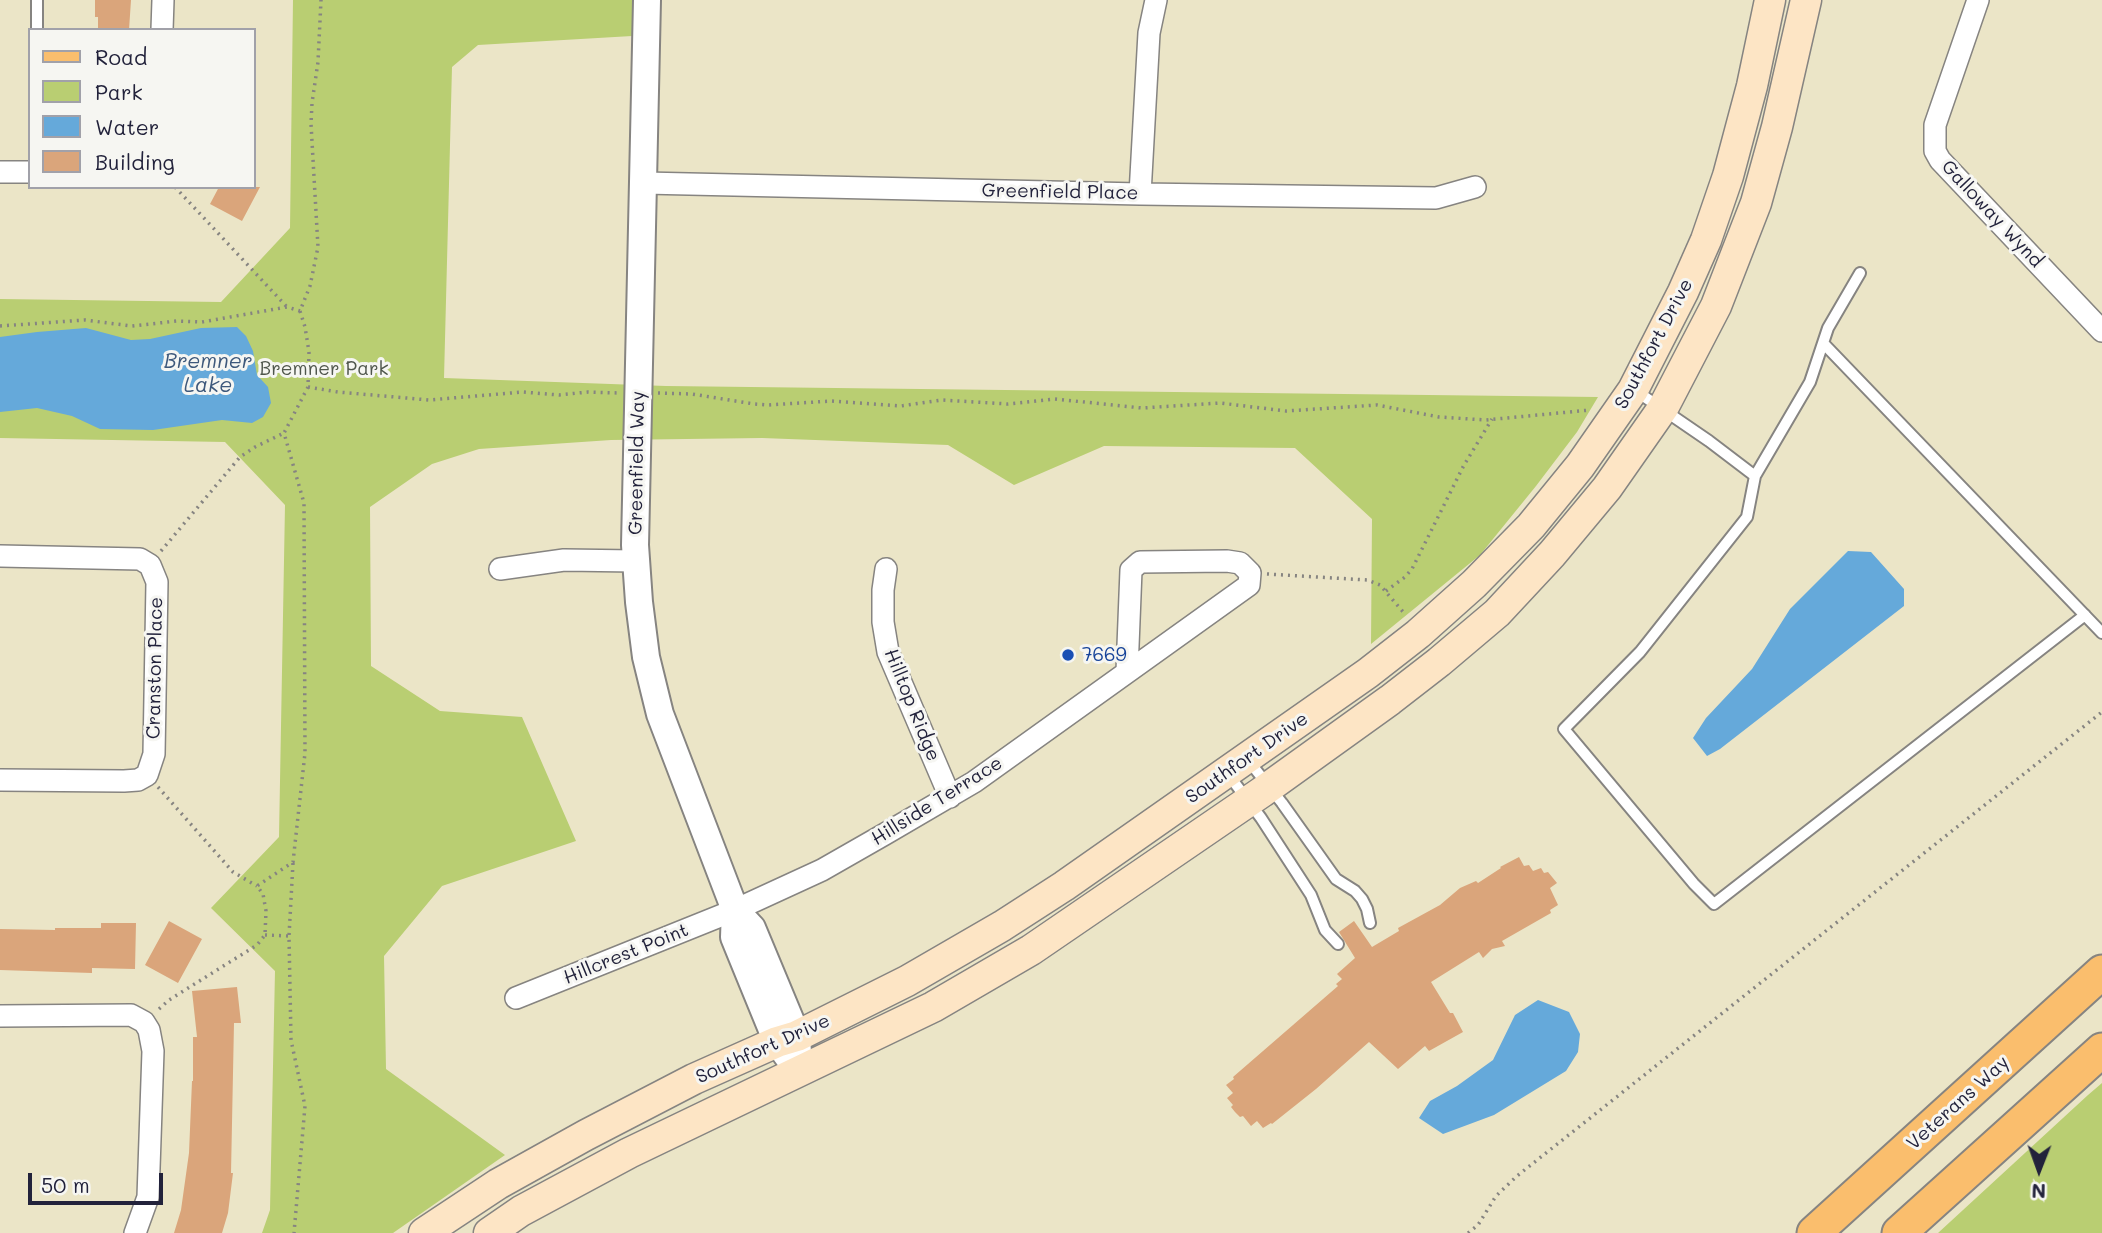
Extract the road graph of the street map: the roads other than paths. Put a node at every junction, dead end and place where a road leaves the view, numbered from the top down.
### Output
1 (37, 0) edge
2 (163, 0) edge
3 (647, 0) edge
4 (1156, 0) edge
5 (1770, 0) edge
6 (1806, 0) edge
7 (1978, 0) edge
8 (37, 28) edge
9 (162, 28) edge
10 (0, 172) edge
11 (28, 172) edge
12 (644, 183) junction
13 (1475, 187) dead end
14 (1140, 194) junction
15 (1860, 273) dead end
16 (2102, 331) edge
17 (1824, 344) junction
18 (1633, 390) junction
19 (1662, 408) junction
20 (1755, 476) junction
21 (0, 556) edge
22 (636, 561) junction
23 (500, 569) dead end
24 (886, 569) dead end
25 (2085, 615) junction
26 (2102, 633) edge
27 (1127, 671) junction
28 (1236, 765) junction
29 (0, 780) edge
30 (1259, 793) junction
31 (950, 797) junction
32 (735, 910) junction
33 (1370, 923) dead end
34 (1338, 944) dead end
35 (2102, 972) edge
36 (516, 998) dead end
37 (0, 1016) edge
38 (787, 1039) junction
39 (2102, 1049) edge
40 (799, 1071) junction
41 (135, 1233) edge
42 (424, 1233) edge
43 (489, 1233) edge
44 (1814, 1233) edge
45 (1899, 1233) edge

1 - 8 lane
2 - 9 street
3 - 12 street, Greenfield Way
4 - 14 street
5 - 18 main road, Southfort Drive
6 - 19 main road, Southfort Drive
7 - 16 street, Galloway Wynd
10 - 11 street
12 - 14 street, Greenfield Place
12 - 22 street, Greenfield Way
13 - 14 street, Greenfield Place
15 - 17 lane
17 - 20 lane
17 - 25 lane
18 - 19 lane
18 - 28 main road, Southfort Drive
19 - 20 lane
19 - 30 main road, Southfort Drive
20 - 25 lane
21 - 29 street, Cranston Place
22 - 23 street
22 - 32 street, Greenfield Way
24 - 31 street, Hilltop Ridge
25 - 26 lane
27 - 27 street, Hillside Terrace
27 - 31 street, Hillside Terrace
28 - 30 lane
28 - 30 lane
28 - 38 main road, Southfort Drive
30 - 33 lane
30 - 34 lane
30 - 40 main road, Southfort Drive
31 - 32 street, Hillside Terrace
32 - 36 street, Hillcrest Point
32 - 38 street, Greenfield Way
35 - 44 main road, Veterans Way
37 - 41 street
38 - 40 street, Greenfield Way
38 - 42 main road, Southfort Drive
39 - 45 main road
40 - 43 main road, Southfort Drive

